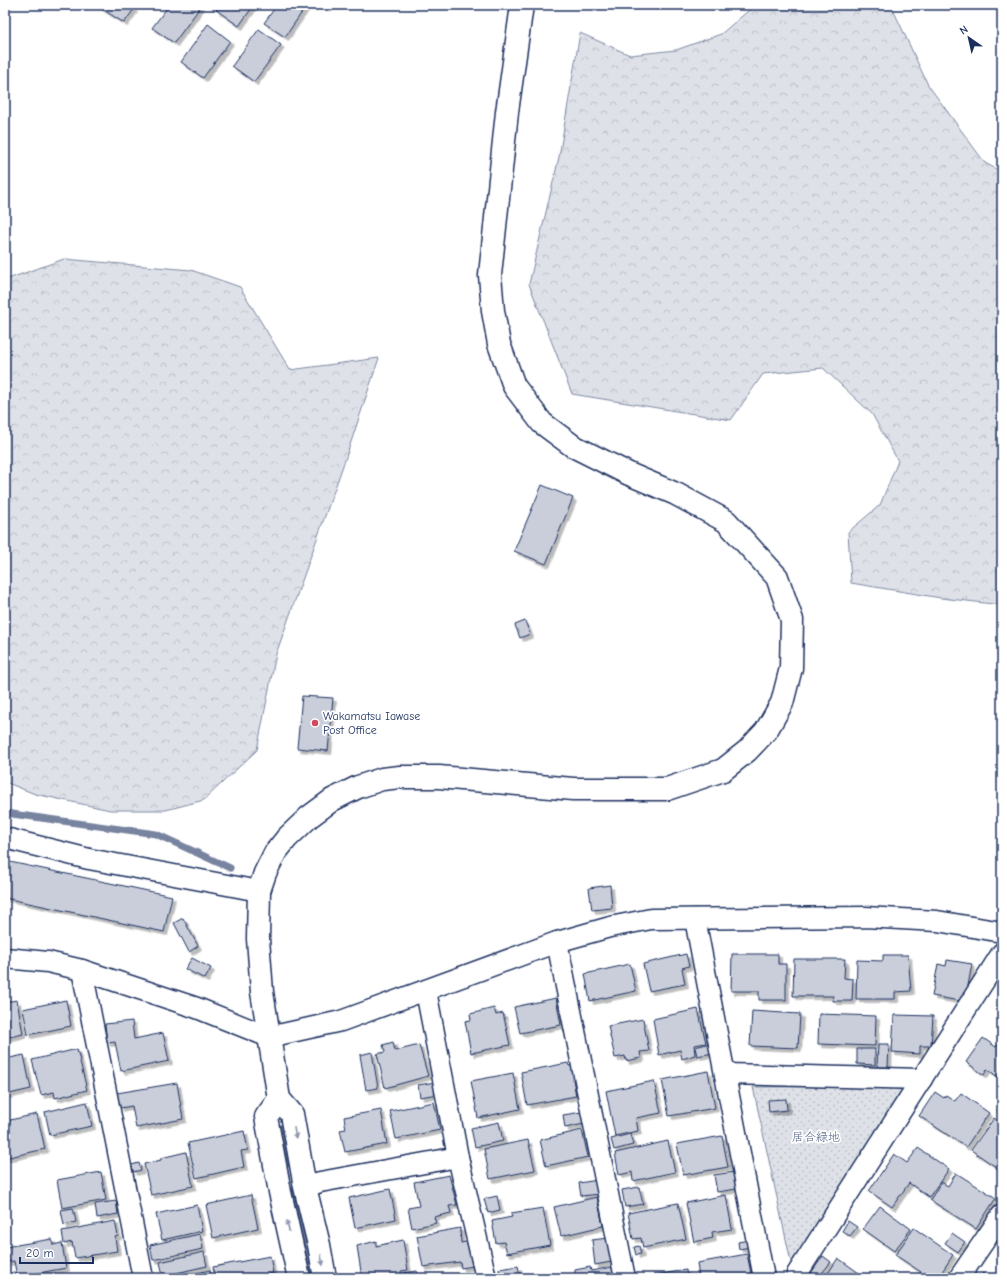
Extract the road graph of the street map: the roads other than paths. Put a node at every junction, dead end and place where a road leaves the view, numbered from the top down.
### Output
1 (522, 5) edge
2 (5, 838) edge
3 (259, 891) junction
4 (695, 919) junction
5 (1002, 932) edge
6 (557, 942) junction
7 (1002, 953) edge
8 (5, 958) edge
9 (82, 970) junction
10 (426, 991) junction
11 (269, 1037) junction
12 (724, 1074) junction
13 (922, 1079) junction
14 (279, 1099) junction
15 (458, 1157) junction
16 (305, 1187) junction
17 (1002, 1214) edge
18 (143, 1278) edge
19 (299, 1278) edge
20 (325, 1278) edge
21 (486, 1278) edge
22 (625, 1278) edge
23 (764, 1278) edge
24 (798, 1278) edge
25 (959, 1278) edge

1 - 3 street
2 - 3 street
3 - 11 street
4 - 5 street
4 - 6 street
4 - 12 street
6 - 10 street
6 - 22 street
7 - 13 street
8 - 9 street
9 - 11 street
9 - 18 street
10 - 11 street
10 - 15 street
11 - 14 street
12 - 13 street
12 - 23 street
13 - 24 street
14 -> 16 street
19 -> 14 street
15 - 16 street
15 - 21 street
16 -> 20 street
17 - 25 street

